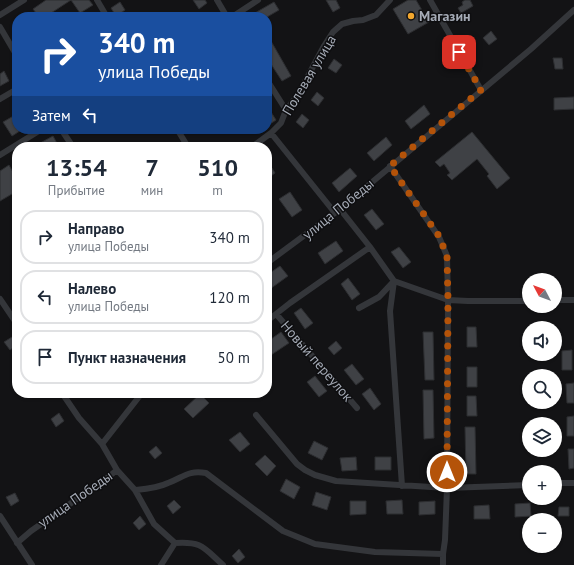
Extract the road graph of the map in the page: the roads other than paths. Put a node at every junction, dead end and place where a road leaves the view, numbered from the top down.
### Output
1 (24, 0) edge
2 (97, 0) edge
3 (217, 0) edge
4 (258, 0) edge
5 (390, 0) edge
6 (430, 0) edge
7 (574, 10) edge
8 (104, 12) edge
9 (225, 12) edge
10 (240, 12) edge
11 (0, 15) edge
12 (0, 28) edge
13 (12, 48) edge
14 (272, 88) edge
15 (481, 90) junction
16 (12, 92) edge
17 (0, 99) edge
18 (286, 110) junction
19 (272, 132) edge
20 (34, 134) edge
21 (270, 134) edge
22 (272, 134) edge
23 (21, 142) edge
24 (259, 142) edge
25 (12, 148) edge
26 (0, 155) edge
27 (390, 166) junction
28 (338, 211) junction
29 (370, 247) junction
30 (272, 260) edge
31 (394, 281) junction
32 (0, 299) edge
33 (448, 300) junction
34 (562, 300) edge
35 (574, 300) edge
36 (522, 301) edge
37 (359, 308) dead end
38 (277, 315) junction
39 (12, 317) edge
40 (272, 318) edge
41 (65, 398) edge
42 (138, 398) edge
43 (357, 408) dead end
44 (256, 416) dead end
45 (102, 444) junction
46 (117, 470) junction
47 (574, 483) edge
48 (522, 484) edge
49 (562, 484) edge
50 (402, 486) junction
51 (447, 488) junction
52 (135, 490) junction
53 (0, 516) edge
54 (17, 543) junction
55 (175, 543) junction
56 (443, 554) junction
57 (32, 565) edge
58 (161, 565) edge
59 (223, 565) edge
60 (443, 565) edge

1 - 11 street
2 - 8 street
3 - 9 street
4 - 10 street
5 - 18 street, Полевая улица
6 - 15 street
7 - 15 street, улица Победы
12 - 13 street
14 - 18 street
15 - 27 street, улица Победы
16 - 17 street
18 - 19 street, Полевая улица
20 - 23 street
21 - 24 street, Полевая улица
22 - 28 street
25 - 26 street
27 - 28 street, улица Победы
27 - 33 street
28 - 29 street
28 - 30 street, улица Победы
29 - 31 street
29 - 38 street, Новый переулок
31 - 33 street
31 - 37 street
31 - 50 street
32 - 39 street
33 - 36 street
33 - 51 street
34 - 35 street
38 - 40 street, Новый переулок
38 - 43 street, Новый переулок
41 - 45 street, улица Победы
42 - 45 street
44 - 50 street
45 - 46 street, улица Победы
46 - 52 street
46 - 54 street, улица Победы
47 - 49 street
48 - 51 street
50 - 51 street
51 - 56 street
52 - 55 street
52 - 56 street
53 - 54 street
54 - 57 street
55 - 58 street
55 - 59 street
56 - 60 street

